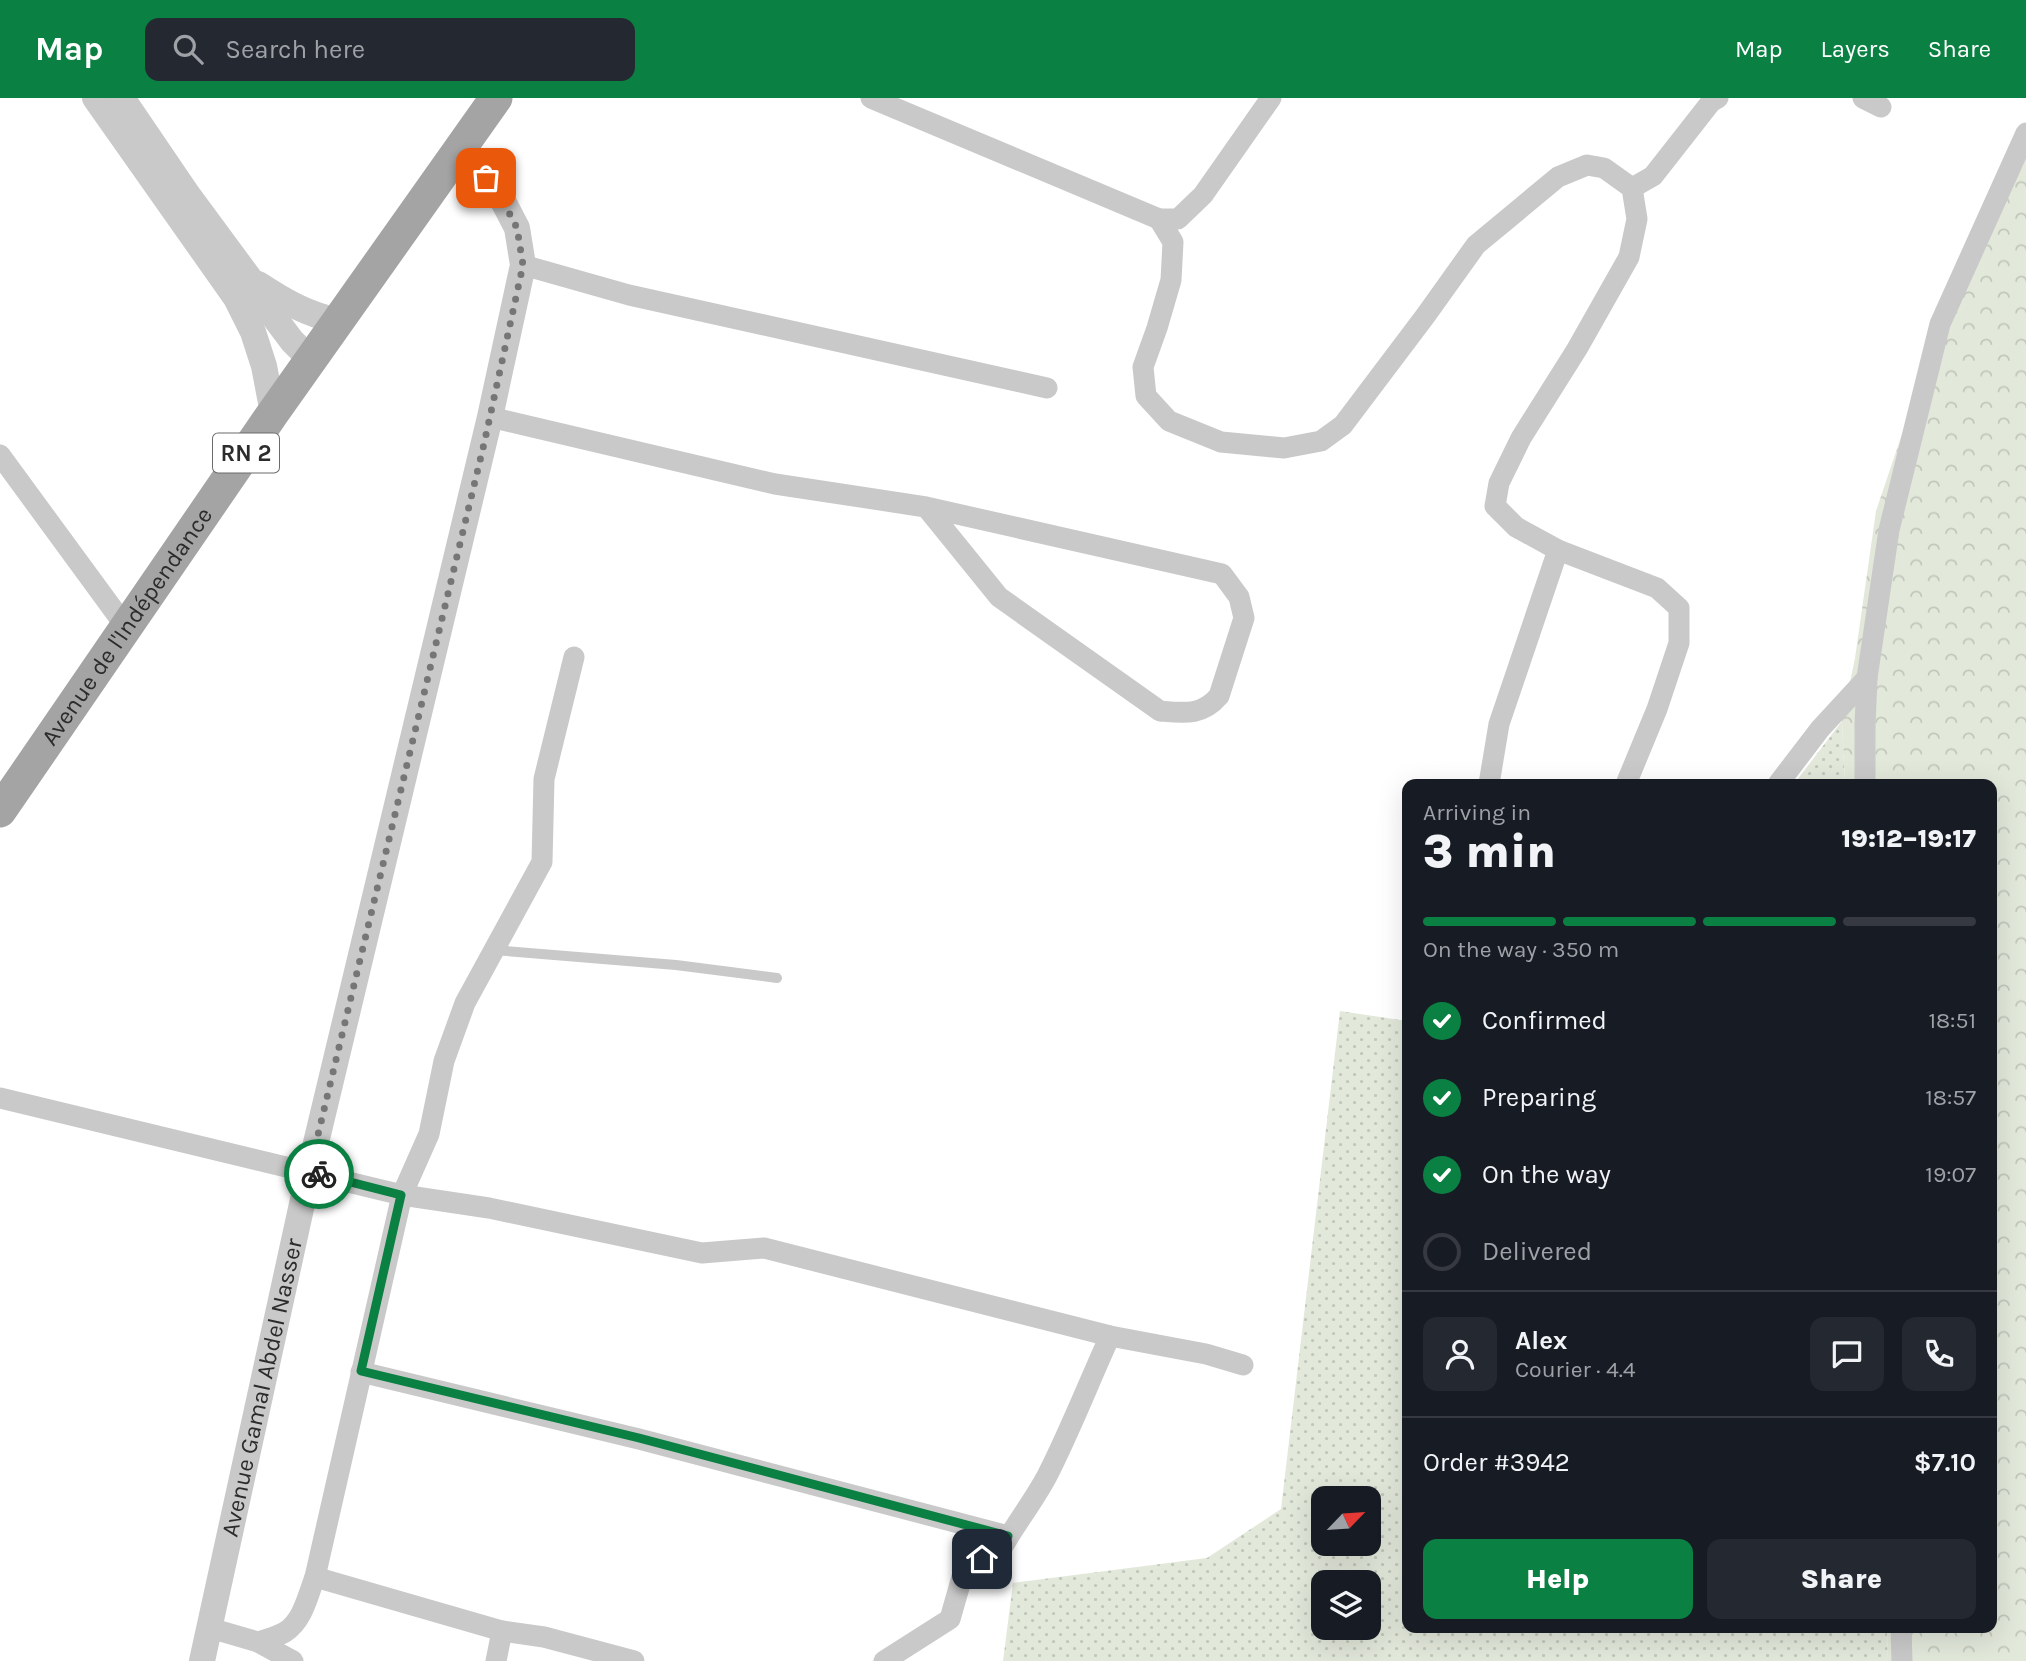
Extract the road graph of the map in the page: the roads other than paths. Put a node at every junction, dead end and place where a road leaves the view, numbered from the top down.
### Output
1 (95, 98) edge
2 (122, 98) edge
3 (496, 98) edge
4 (870, 98) edge
5 (1271, 98) edge
6 (1718, 98) edge
7 (2026, 133) edge
8 (460, 150) junction
9 (1632, 188) junction
10 (1159, 219) junction
11 (523, 265) junction
12 (250, 279) junction
13 (338, 321) junction
14 (310, 359) junction
15 (1047, 388) dead end
16 (273, 413) junction
17 (490, 417) junction
18 (0, 455) edge
19 (926, 507) junction
20 (1558, 550) junction
21 (126, 627) junction
22 (575, 657) dead end
23 (1867, 678) junction
24 (1490, 779) edge
25 (1628, 779) edge
26 (1782, 779) edge
27 (1865, 779) edge
28 (0, 811) edge
29 (494, 950) junction
30 (777, 978) dead end
31 (0, 1098) edge
32 (309, 1172) junction
33 (401, 1195) junction
34 (1110, 1336) junction
35 (1243, 1365) dead end
36 (361, 1371) junction
37 (1008, 1536) junction
38 (315, 1577) junction
39 (210, 1628) junction
40 (502, 1631) junction
41 (1901, 1633) edge
42 (258, 1643) junction
43 (202, 1661) edge
44 (293, 1661) edge
45 (496, 1661) edge
46 (634, 1661) edge
47 (884, 1661) edge
48 (1902, 1661) edge

1 - 16 street
2 - 12 street
3 - 8 main road, Avenue de l'Indépendance / RN 2
4 - 10 street
5 - 10 street
6 - 9 street
7 - 23 street
8 - 11 street, Avenue Gamal Abdel Nasser
8 - 13 main road, Avenue de l'Indépendance / RN 2
9 - 10 street
9 - 20 street
11 - 15 street
11 - 17 street, Avenue Gamal Abdel Nasser
12 - 13 street
12 - 14 street
13 - 14 main road, Avenue de l'Indépendance / RN 2
14 - 16 main road, Avenue de l'Indépendance / RN 2
16 - 21 main road, Avenue de l'Indépendance / RN 2
17 - 19 street
17 - 32 street, Avenue Gamal Abdel Nasser
18 - 21 street
19 - 19 street
20 - 24 street
20 - 25 street
21 - 28 main road, Avenue de l'Indépendance / RN 2
22 - 29 street
23 - 26 street
23 - 27 street
29 - 30 lane
29 - 33 street
31 - 32 street
32 - 33 street
32 - 39 street, Avenue Gamal Abdel Nasser
33 - 34 street
33 - 36 street
34 - 35 street
34 - 37 street
36 - 37 street
36 - 38 street
37 - 47 street
38 - 40 street
38 - 42 street
39 - 42 street
39 - 43 street, Avenue Gamal Abdel Nasser
40 - 45 street
40 - 46 street
41 - 48 street
42 - 44 street

